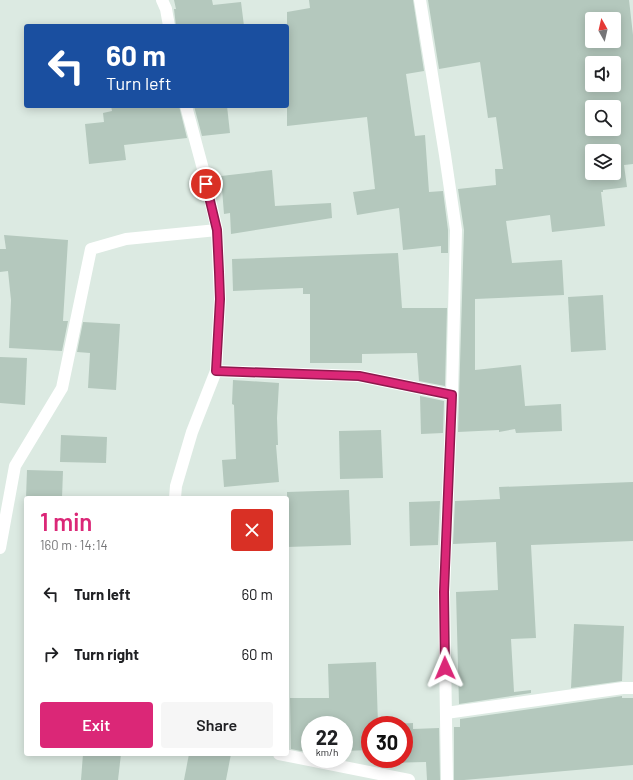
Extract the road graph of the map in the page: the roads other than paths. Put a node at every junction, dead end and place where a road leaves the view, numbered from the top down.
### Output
1 (162, 0) edge
2 (420, 0) edge
3 (169, 24) edge
4 (187, 108) edge
5 (217, 230) junction
6 (216, 371) junction
7 (452, 395) junction
8 (175, 496) edge
9 (0, 548) edge
10 (633, 688) edge
11 (446, 713) junction
12 (289, 756) edge
13 (409, 780) edge
14 (447, 780) edge

1 - 3 street
2 - 7 street
4 - 5 street
5 - 6 street
5 - 9 street
6 - 7 street
6 - 8 street
7 - 11 street
10 - 11 street
11 - 14 street
12 - 13 street

